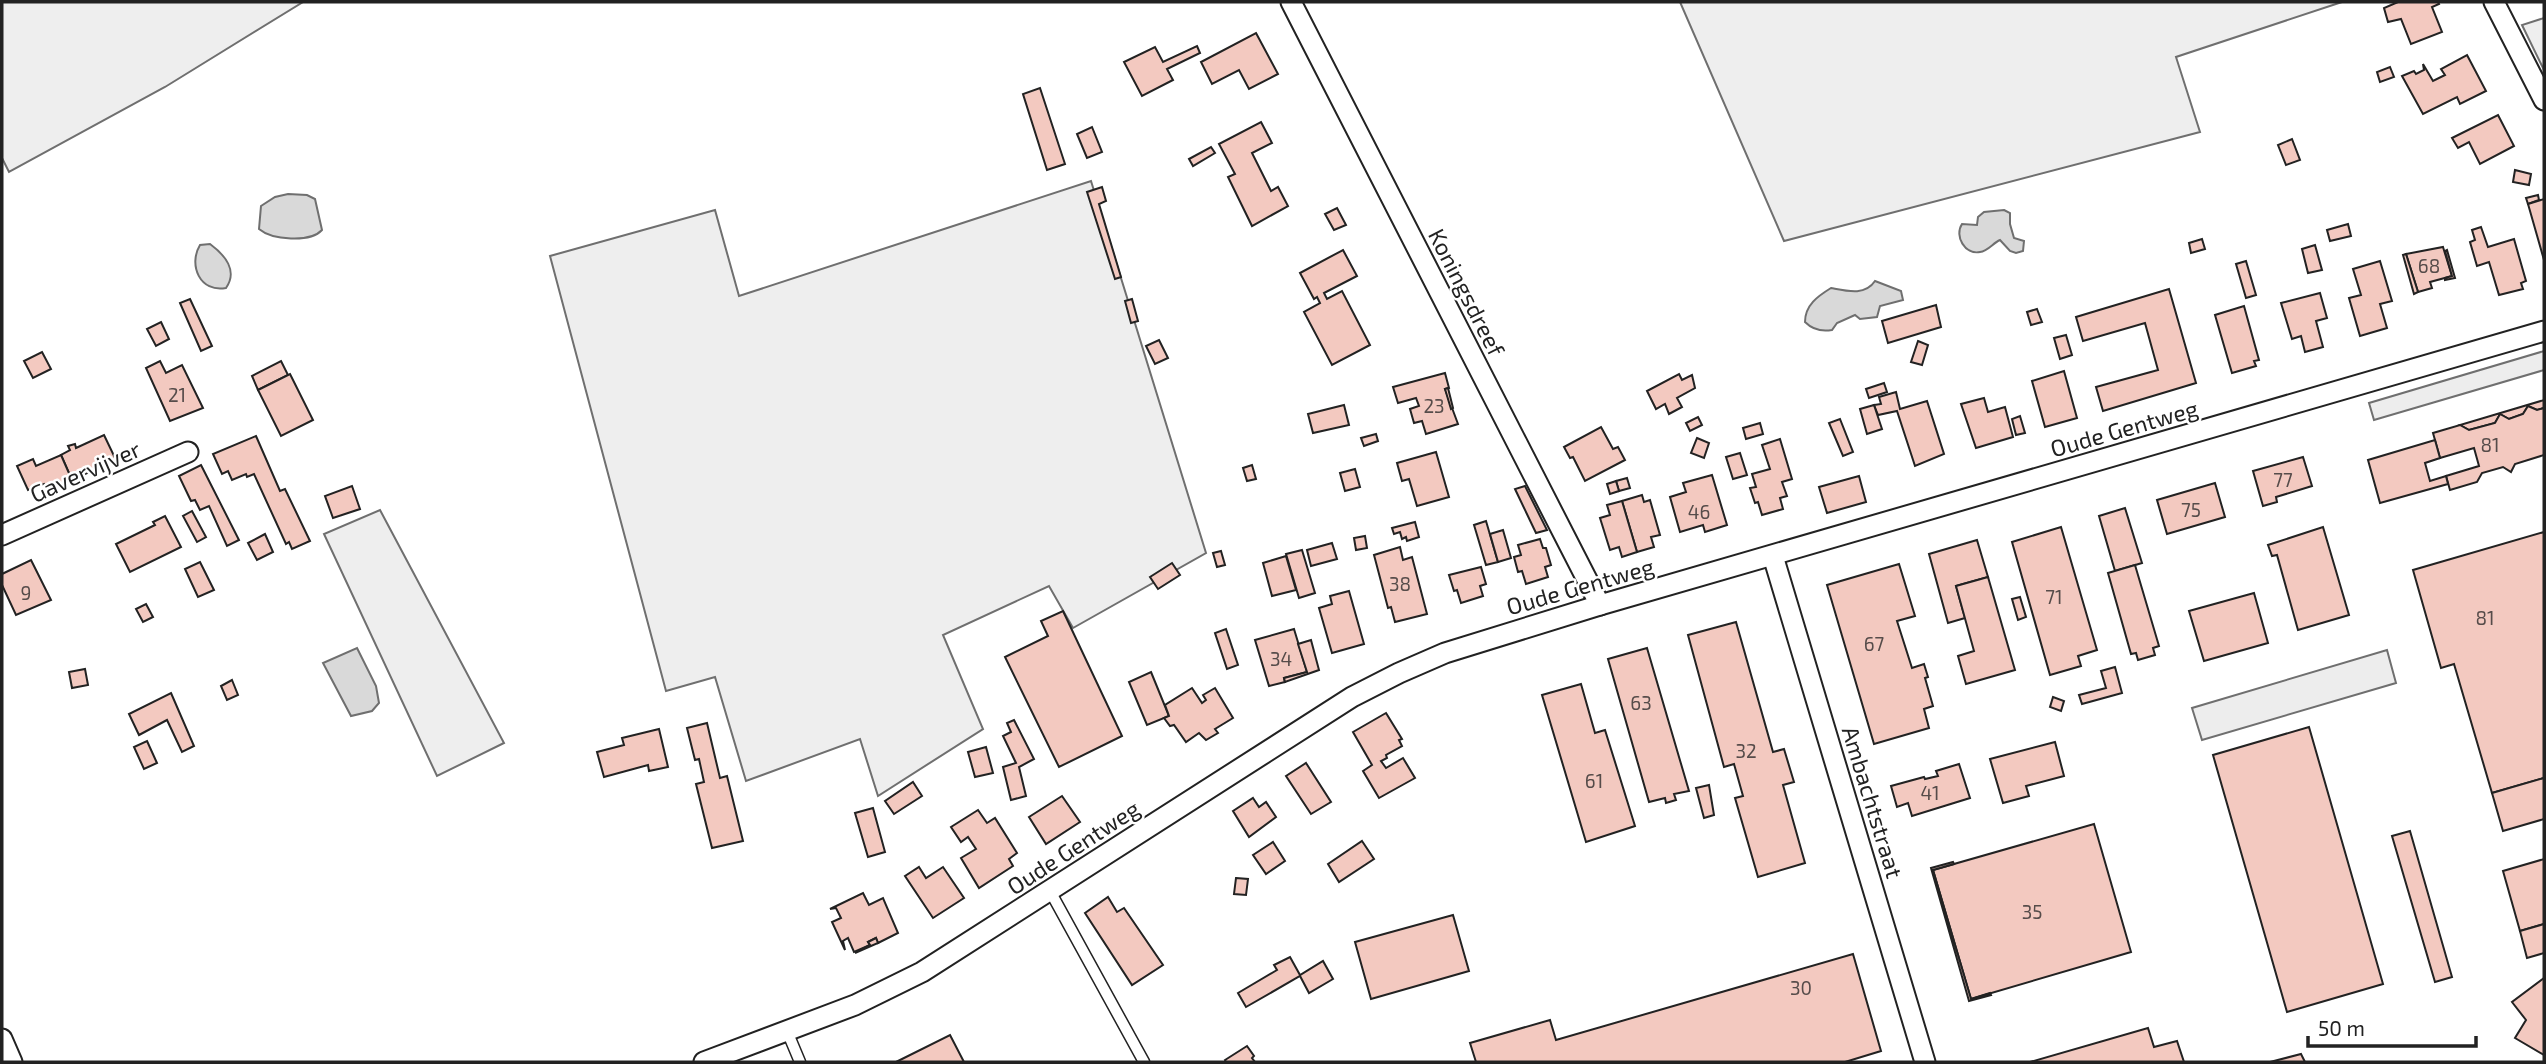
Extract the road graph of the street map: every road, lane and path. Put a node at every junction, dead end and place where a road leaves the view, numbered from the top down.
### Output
1 (1291, 2) edge
2 (2494, 2) edge
3 (2544, 100) edge
4 (2544, 331) edge
5 (188, 452) dead end
6 (2, 536) edge
7 (1773, 556) junction
8 (1600, 605) junction
9 (1050, 891) junction
10 (787, 1031) junction
11 (2, 1039) edge
12 (12, 1062) edge
13 (704, 1062) edge
14 (800, 1062) edge
15 (1144, 1062) edge
16 (1925, 1062) edge

1 - 8 street, Koningsdreef
2 - 3 street
4 - 7 street, Oude Gentweg
5 - 6 street, Gavervijver
7 - 8 street, Oude Gentweg
7 - 16 street, Ambachtstraat
8 - 9 street, Oude Gentweg
9 - 10 street, Oude Gentweg
9 - 15 lane
10 - 13 street, Oude Gentweg
10 - 14 lane
11 - 12 street

